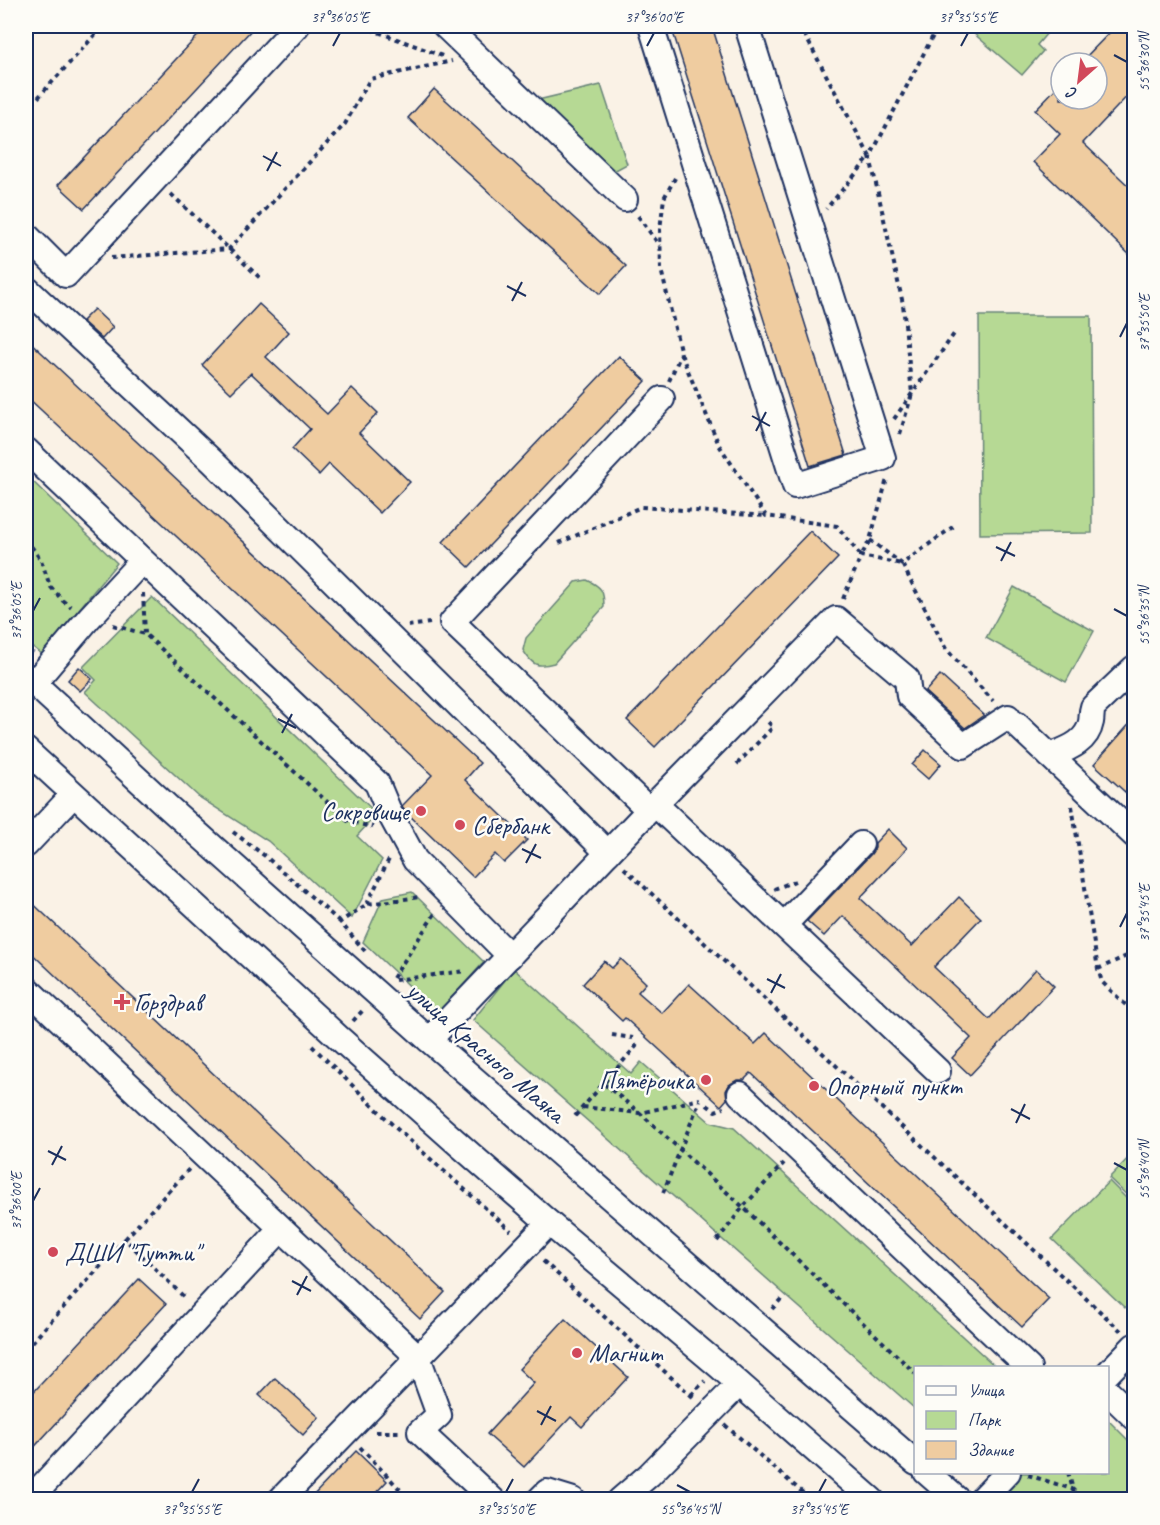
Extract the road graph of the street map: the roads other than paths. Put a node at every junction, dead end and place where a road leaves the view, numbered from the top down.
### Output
1 (297, 26) edge
2 (445, 26) edge
3 (651, 26) edge
4 (747, 26) edge
5 (625, 199) road end
6 (26, 235) edge
7 (27, 289) dead end
8 (662, 399) road end
9 (26, 450) edge
10 (142, 561) junction
11 (1134, 668) edge
12 (30, 679) edge
13 (26, 750) edge
14 (1050, 756) junction
15 (73, 795) junction
16 (652, 807) junction
17 (1134, 835) edge
18 (861, 844) dead end
19 (26, 845) edge
20 (608, 853) junction
21 (784, 925) junction
22 (504, 961) junction
23 (26, 988) edge
24 (429, 1040) junction
25 (938, 1071) dead end
26 (740, 1094) dead end
27 (549, 1223) junction
28 (281, 1229) junction
29 (1130, 1341) edge
30 (418, 1357) junction
31 (1027, 1366) edge
32 (1109, 1370) edge
33 (739, 1384) junction
34 (1109, 1394) edge
35 (1134, 1418) edge
36 (914, 1462) edge
37 (927, 1474) edge
38 (1007, 1474) edge
39 (29, 1500) edge
40 (280, 1500) edge
41 (493, 1500) edge
42 (539, 1500) edge
43 (573, 1500) edge
44 (620, 1500) edge
45 (872, 1500) edge
46 (957, 1500) edge
47 (981, 1500) edge

1 - 6 street
2 - 5 street
3 - 4 street
7 - 20 street
8 - 16 street
9 - 10 street
10 - 12 street
10 - 22 street
11 - 14 street
12 - 24 street, улица Красного Маяка
13 - 15 street
14 - 16 street
14 - 17 street
15 - 19 street
15 - 27 street
16 - 20 street
16 - 21 street
18 - 21 street
20 - 22 street
21 - 25 street
22 - 24 street
23 - 28 street
24 - 36 street, улица Красного Маяка
26 - 31 street
27 - 30 street
27 - 33 street
28 - 30 street
28 - 39 street
29 - 32 street
30 - 40 street
30 - 41 street
33 - 44 street
33 - 45 street
34 - 35 street
37 - 46 street
38 - 47 street
42 - 43 street

